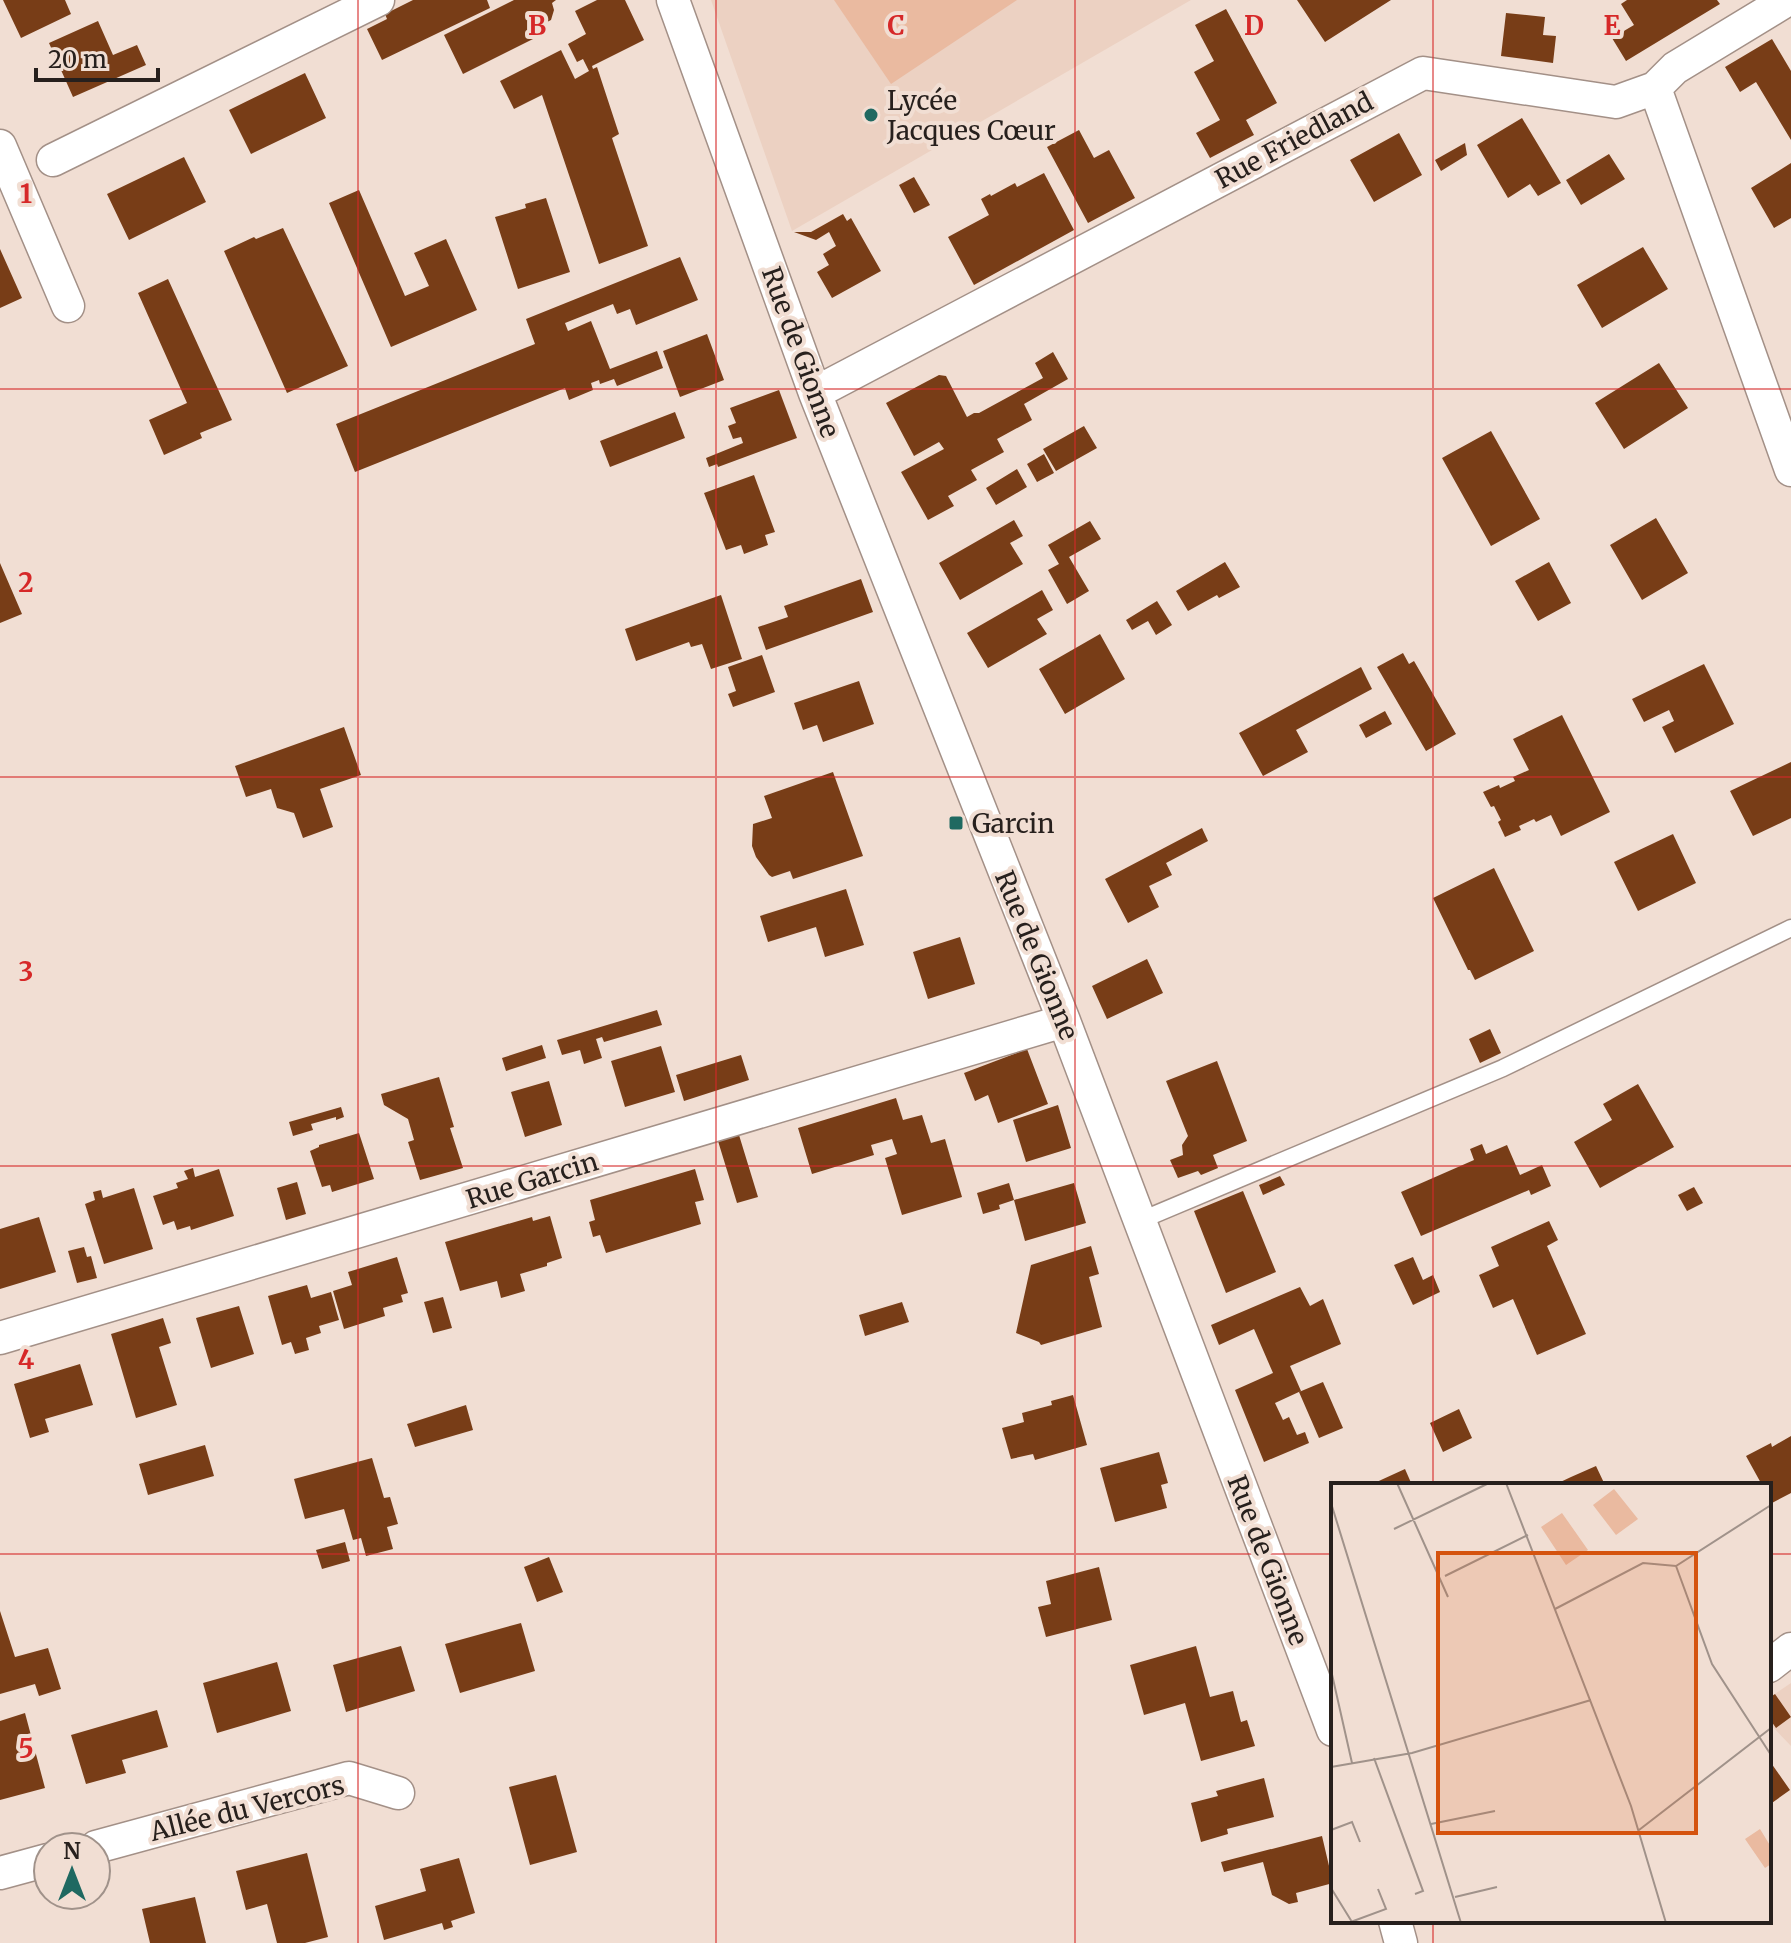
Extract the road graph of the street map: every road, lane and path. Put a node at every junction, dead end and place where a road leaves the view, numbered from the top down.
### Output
1 (378, 0) edge
2 (673, 0) edge
3 (1787, 0) edge
4 (1655, 88) junction
5 (0, 146) edge
6 (53, 160) dead end
7 (68, 306) dead end
8 (815, 393) junction
9 (1791, 470) edge
10 (1791, 928) edge
11 (1064, 1021) junction
12 (1139, 1221) junction
13 (0, 1338) edge
14 (1791, 1649) edge
15 (1771, 1664) edge
16 (1331, 1725) edge
17 (398, 1793) dead end
18 (112, 1843) edge
19 (32, 1864) edge
20 (0, 1873) edge
21 (1396, 1923) edge
22 (1401, 1943) edge

1 - 6 street
2 - 8 street, Rue de Gionne
3 - 4 street, Rue Friedland
4 - 8 street, Rue Friedland
4 - 9 street
5 - 7 street
8 - 11 street, Rue de Gionne
10 - 12 lane
11 - 12 street, Rue de Gionne
11 - 13 street, Rue Garcin
12 - 16 street, Rue de Gionne
14 - 15 street
17 - 18 street, Allée du Vercors
19 - 20 street
21 - 22 street

